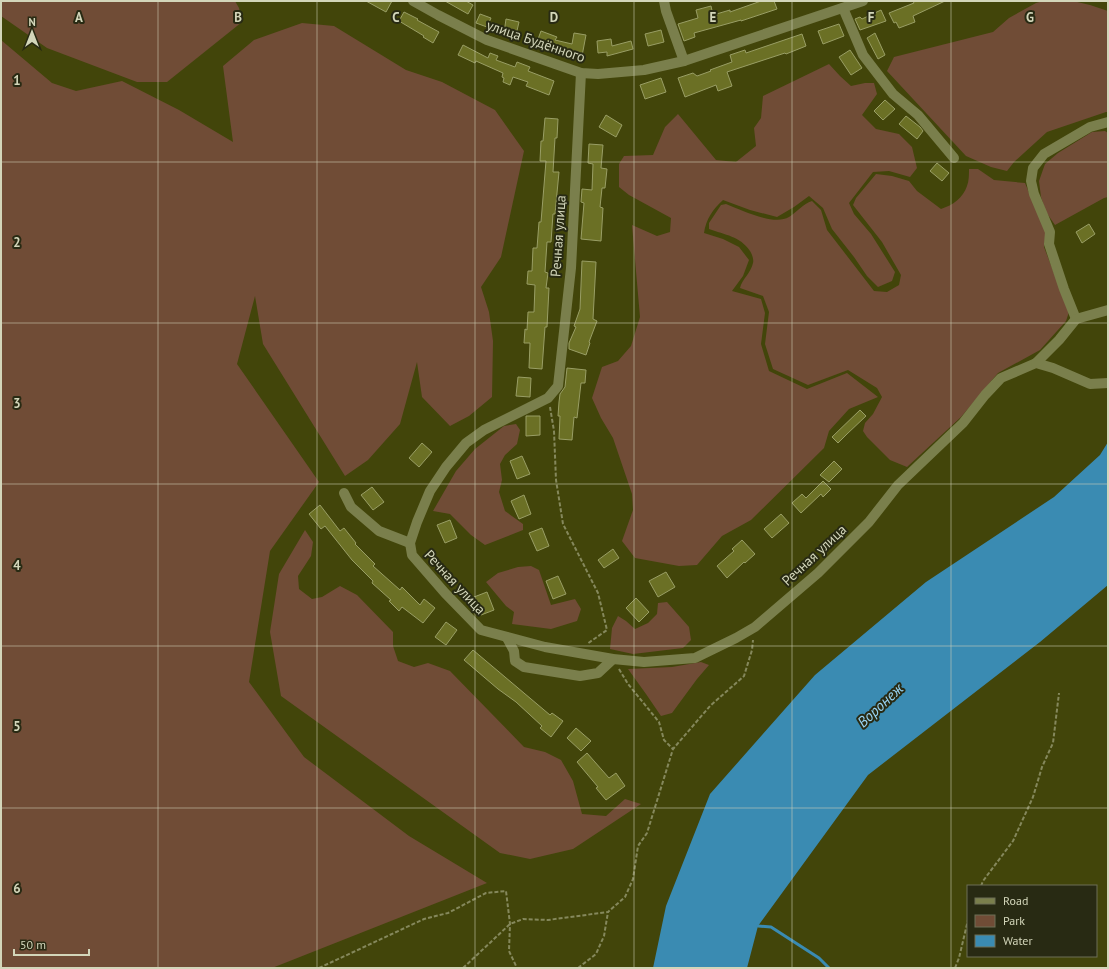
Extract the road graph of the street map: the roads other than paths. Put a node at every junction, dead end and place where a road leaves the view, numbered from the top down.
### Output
1 (413, 1) edge
2 (664, 1) edge
3 (863, 1) edge
4 (843, 8) junction
5 (684, 61) junction
6 (581, 73) junction
7 (1108, 122) edge
8 (954, 158) dead end
9 (1108, 310) edge
10 (1076, 319) junction
11 (1036, 363) junction
12 (1108, 383) edge
13 (344, 493) dead end
14 (410, 543) junction
15 (507, 638) junction
16 (613, 659) junction

1 - 6 street, улица Будённого
2 - 5 street
3 - 4 street, улица Будённого
4 - 5 street, улица Будённого
4 - 8 street
5 - 6 street, улица Будённого
6 - 14 street, Речная улица
7 - 10 street
9 - 10 street
10 - 11 street
11 - 12 street
11 - 16 street, Речная улица
13 - 14 street
14 - 15 street, Речная улица
15 - 16 street, Речная улица
15 - 16 street

